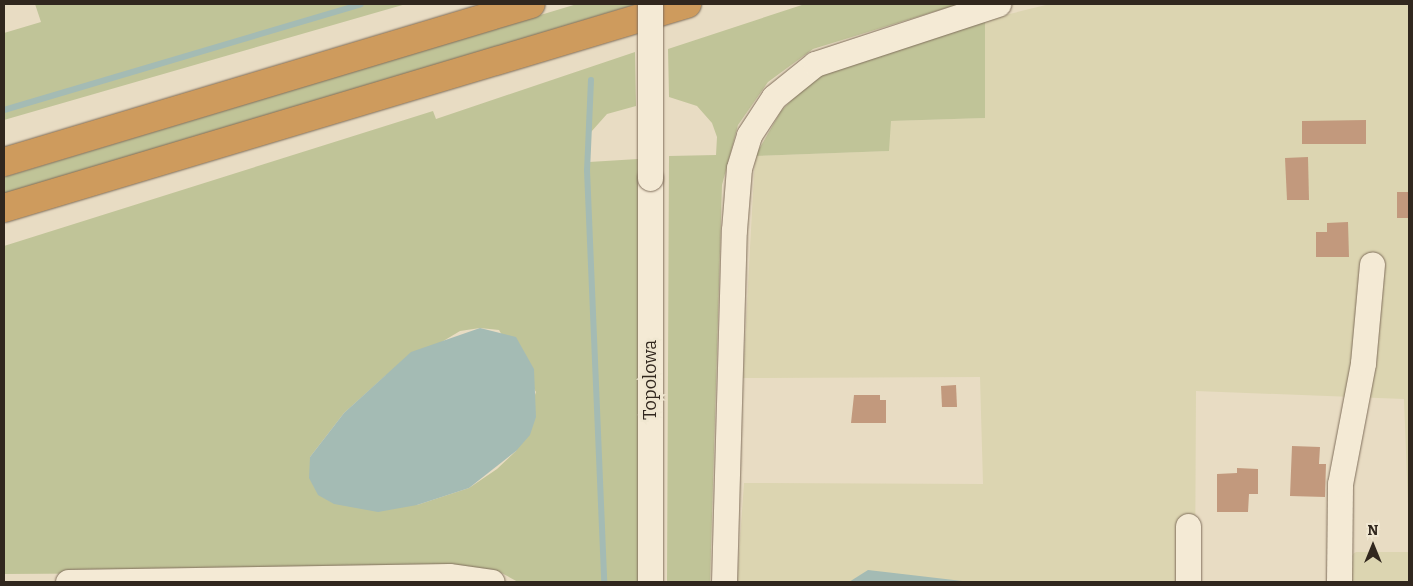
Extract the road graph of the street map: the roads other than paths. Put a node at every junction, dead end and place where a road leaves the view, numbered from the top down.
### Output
1 (532, 4) edge
2 (650, 4) edge
3 (687, 4) edge
4 (998, 4) edge
5 (4, 162) edge
6 (4, 208) edge
7 (1372, 264) dead end
8 (1188, 526) dead end
9 (68, 582) edge
10 (492, 582) edge
11 (650, 582) edge
12 (724, 582) edge
13 (1188, 582) edge
14 (1339, 582) edge

1 - 5 highway
2 - 11 street, Topolowa, bridge
3 - 6 highway
4 - 12 street
7 - 14 street
8 - 13 street
9 - 10 street

